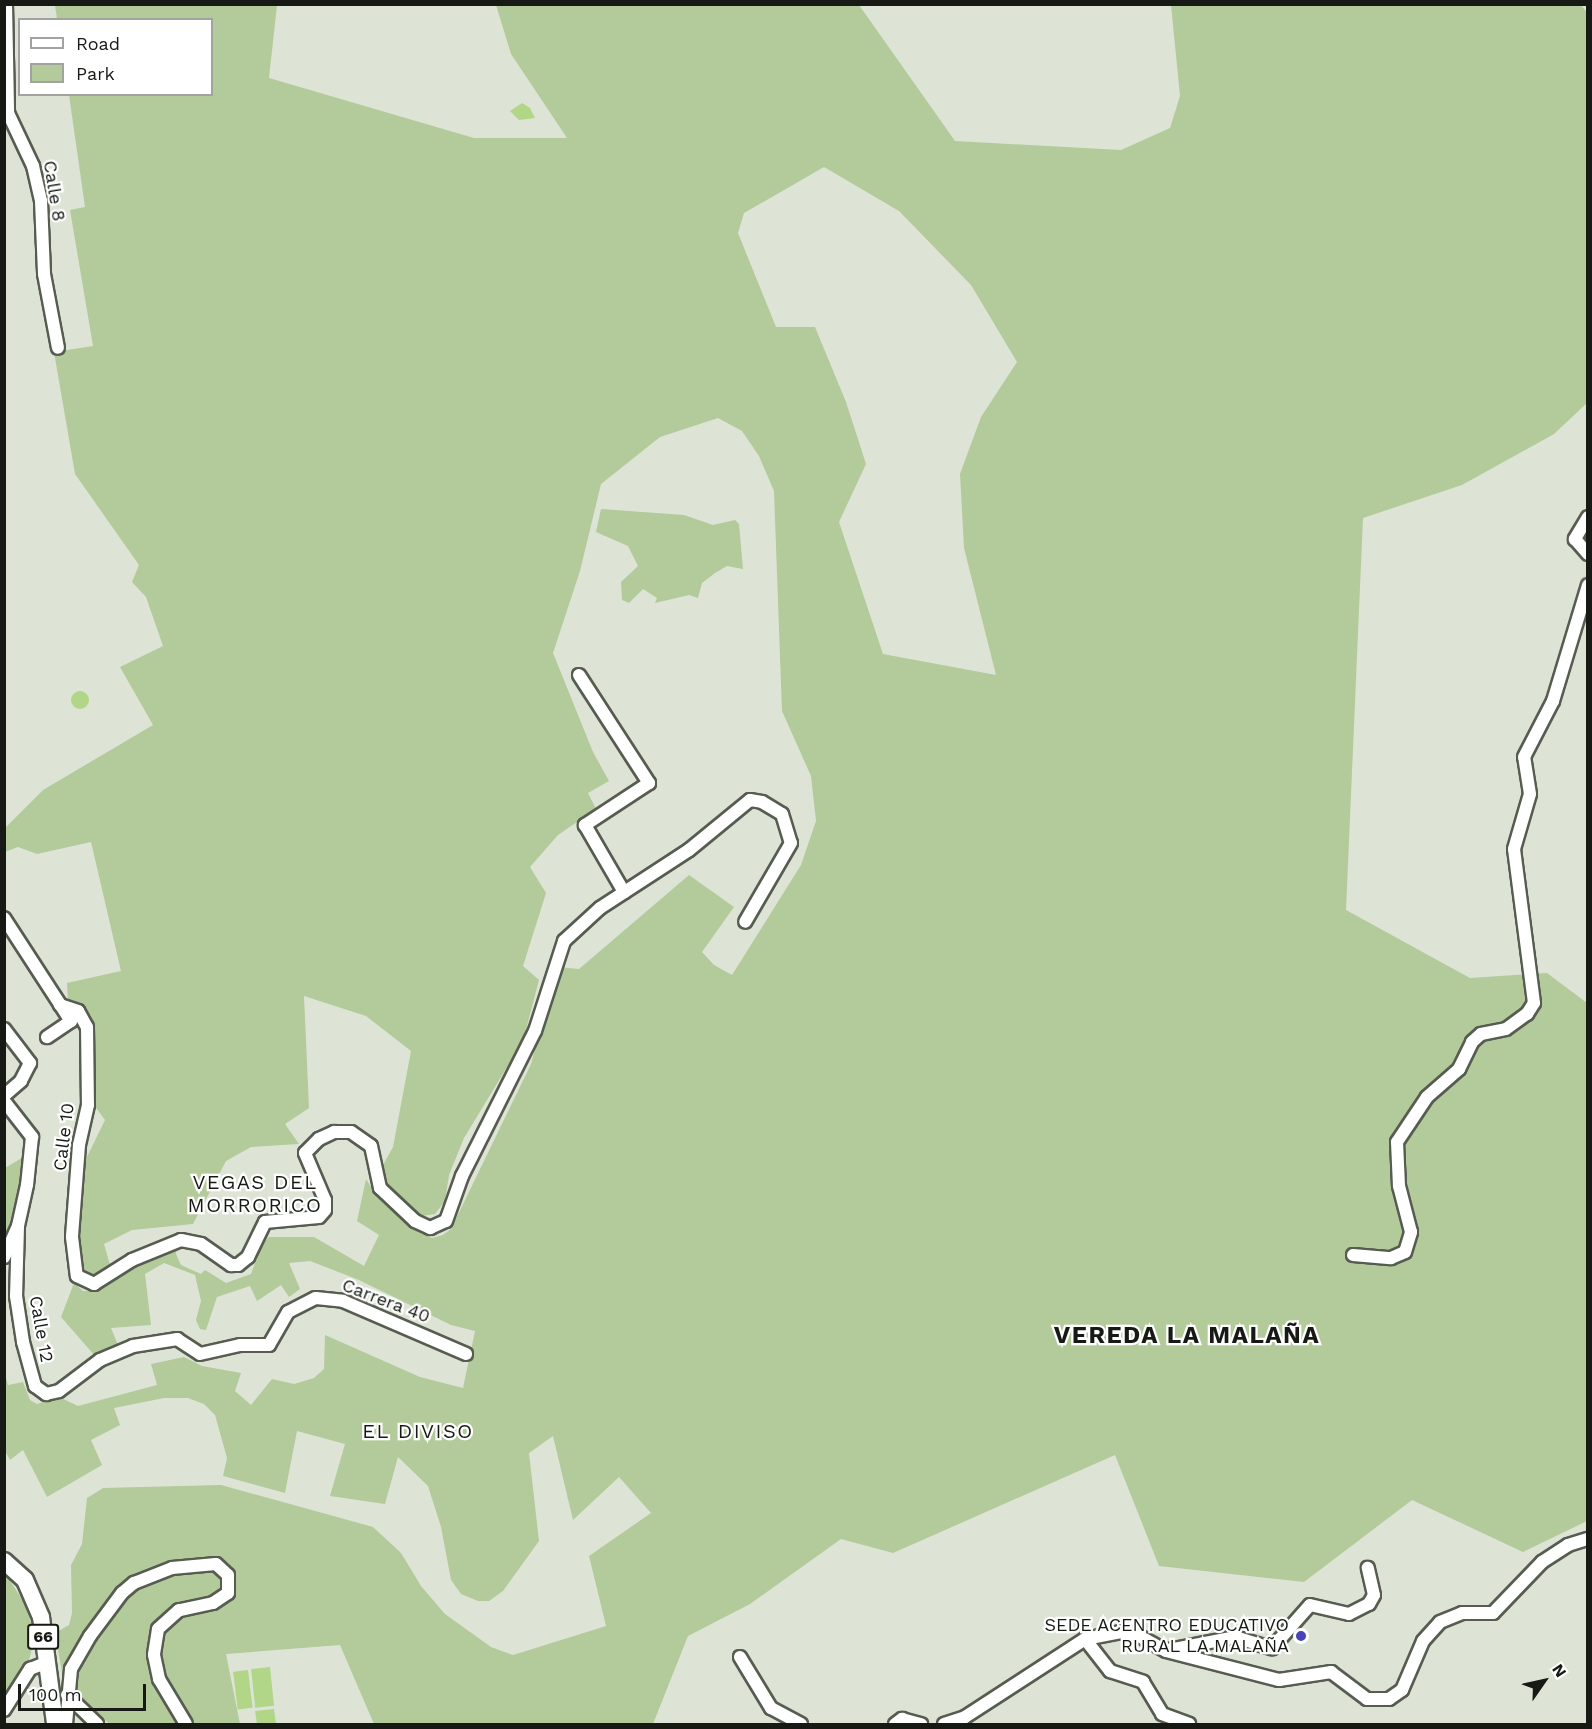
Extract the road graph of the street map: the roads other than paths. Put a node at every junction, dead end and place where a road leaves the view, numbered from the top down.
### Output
1 (5, 7) edge
2 (58, 348) dead end
3 (1587, 517) edge
4 (1587, 554) edge
5 (1587, 585) edge
6 (579, 675) dead end
7 (624, 892) junction
8 (745, 922) dead end
9 (6, 923) edge
10 (60, 1005) junction
11 (4, 1029) edge
12 (47, 1037) dead end
13 (4, 1096) edge
14 (4, 1101) edge
15 (18, 1226) junction
16 (1353, 1254) dead end
17 (4, 1257) edge
18 (466, 1354) dead end
19 (46, 1394) joint
20 (1587, 1539) edge
21 (4, 1561) edge
22 (1368, 1568) dead end
23 (1085, 1639) junction
24 (1166, 1651) junction
25 (740, 1657) dead end
26 (46, 1664) junction
27 (67, 1695) junction
28 (4, 1710) edge
29 (55, 1725) edge
30 (66, 1725) edge
31 (97, 1725) edge
32 (186, 1725) edge
33 (801, 1725) edge
34 (895, 1725) edge
35 (921, 1725) edge
36 (944, 1725) edge
37 (1189, 1725) edge

1 - 2 street, Calle 8
3 - 4 street
5 - 16 street
6 - 7 street
7 - 8 street
7 - 10 street, Calle 10
9 - 10 street, Calle 10
10 - 12 street, Calle 10
11 - 13 street
14 - 15 street
15 - 17 street
15 - 19 street, Calle 12
18 - 19 street, Carrera 40
20 - 24 street
21 - 26 highway, 66
22 - 24 street
23 - 24 street
23 - 36 street
23 - 37 street
25 - 33 street
26 - 28 street
26 - 29 highway, 66
27 - 30 street
27 - 31 street
27 - 32 street
34 - 35 street

